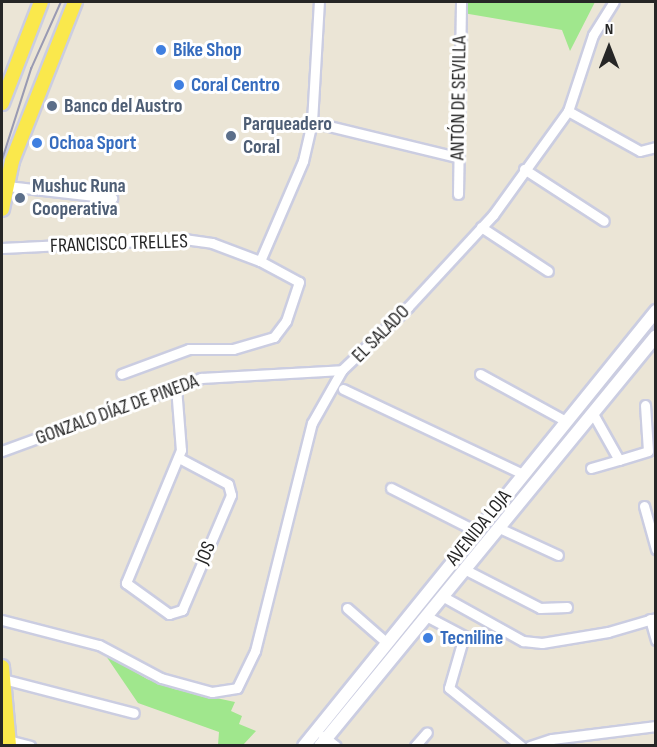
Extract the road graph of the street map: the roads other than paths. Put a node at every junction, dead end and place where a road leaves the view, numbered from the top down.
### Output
1 (40, 2) edge
2 (75, 2) edge
3 (319, 2) edge
4 (460, 2) edge
5 (614, 2) edge
6 (2, 103) edge
7 (568, 111) junction
8 (312, 122) junction
9 (656, 147) edge
10 (457, 158) junction
11 (524, 169) junction
12 (6, 186) junction
13 (458, 194) dead end
14 (112, 198) dead end
15 (2, 209) edge
16 (604, 221) dead end
17 (481, 227) junction
18 (2, 248) edge
19 (260, 261) junction
20 (548, 271) dead end
21 (656, 311) edge
22 (656, 336) edge
23 (342, 370) junction
24 (121, 374) dead end
25 (480, 374) dead end
26 (176, 387) junction
27 (343, 389) dead end
28 (645, 405) dead end
29 (592, 412) junction
30 (564, 420) junction
31 (2, 451) edge
32 (179, 458) junction
33 (619, 460) junction
34 (591, 468) dead end
35 (523, 474) junction
36 (391, 488) dead end
37 (644, 506) dead end
38 (497, 527) junction
39 (476, 531) junction
40 (656, 549) edge
41 (558, 555) dead end
42 (464, 569) junction
43 (442, 596) junction
44 (567, 607) dead end
45 (347, 608) dead end
46 (426, 616) junction
47 (653, 619) edge
48 (2, 620) edge
49 (656, 640) edge
50 (387, 643) junction
51 (2, 673) edge
52 (134, 713) dead end
53 (656, 726) edge
54 (427, 732) dead end
55 (325, 740) edge
56 (9, 743) edge
57 (30, 746) edge
58 (304, 746) edge
59 (415, 746) edge
60 (520, 746) edge
61 (530, 746) edge

1 - 6 main road
2 - 12 main road
3 - 8 street
4 - 10 street, ANTÓN DE SEVILLA
5 - 7 street, EL SALADO
7 - 9 street
7 - 11 street, EL SALADO
8 - 10 street
8 - 19 street
10 - 13 street, ANTÓN DE SEVILLA
11 - 16 street
11 - 17 street, EL SALADO
12 - 14 street
12 - 15 main road
17 - 20 street
17 - 23 street, EL SALADO
18 - 19 street, FRANCISCO TRELLES
19 - 24 street, FRANCISCO TRELLES
21 - 30 main road, AVENIDA LOJA
22 - 29 main road, AVENIDA LOJA
23 - 26 street, GONZALO DÍAZ DE PINEDA
23 - 48 street, EL SALADO
25 - 30 street
26 - 31 street, GONZALO DÍAZ DE PINEDA
26 - 32 street
27 - 35 street
28 - 33 street
29 - 33 street
29 - 38 main road, AVENIDA LOJA
30 - 35 main road, AVENIDA LOJA
32 - 32 street, JOS
33 - 34 street
35 - 39 main road, AVENIDA LOJA
36 - 39 street
37 - 40 street
38 - 41 street
38 - 42 main road, AVENIDA LOJA
39 - 50 main road, AVENIDA LOJA
42 - 43 main road, AVENIDA LOJA
42 - 44 street
43 - 46 main road, AVENIDA LOJA
43 - 47 street
45 - 50 street
46 - 55 main road, AVENIDA LOJA
46 - 60 street
47 - 49 street
50 - 55 main road, AVENIDA LOJA
51 - 52 street
51 - 56 main road
53 - 61 street
54 - 59 street
55 - 58 main road, AVENIDA LOJA
56 - 57 street

